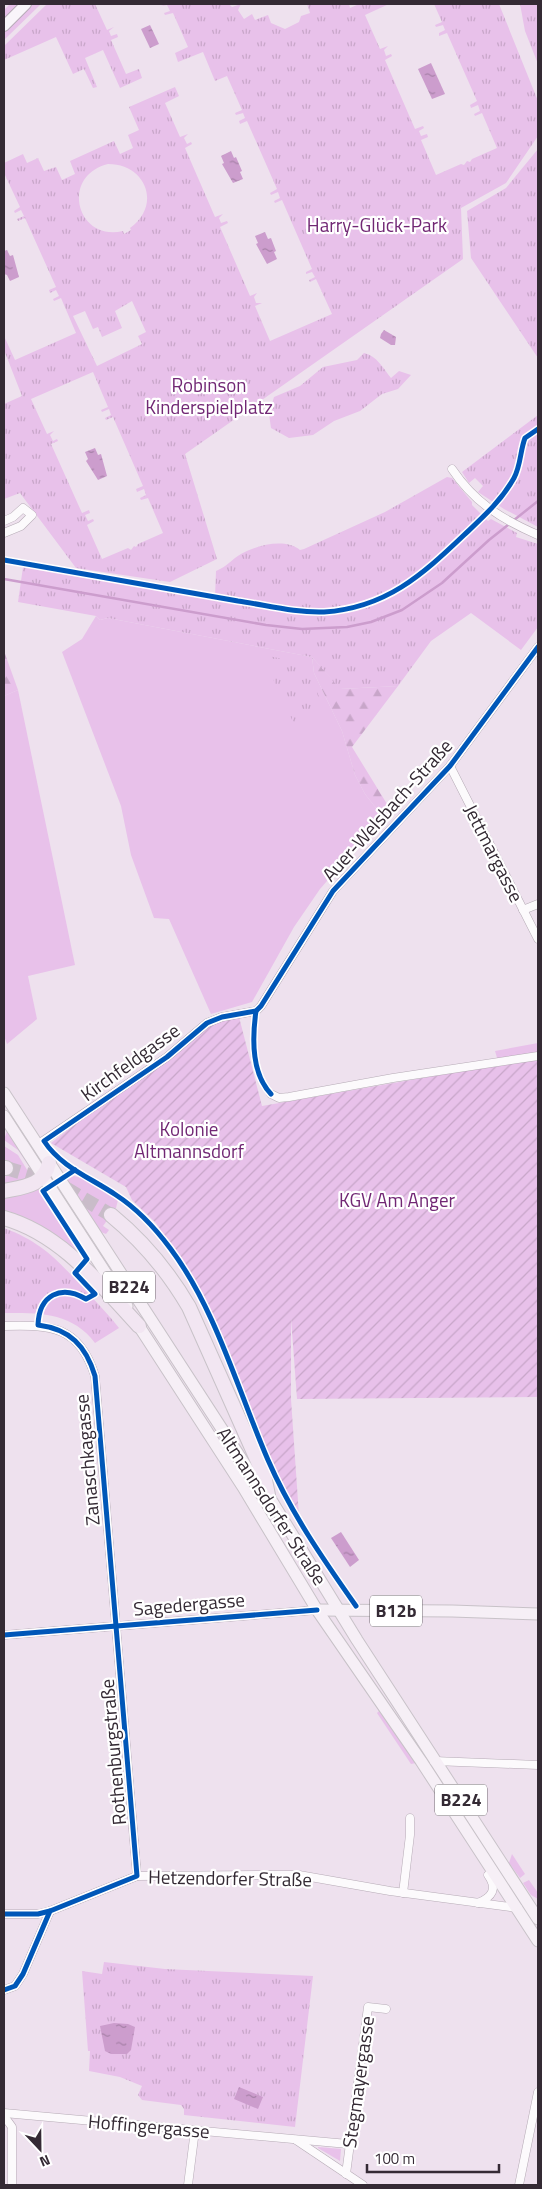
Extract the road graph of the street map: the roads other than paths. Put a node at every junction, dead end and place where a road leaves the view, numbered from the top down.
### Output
1 (26, 4) edge
2 (4, 26) edge
3 (452, 469) dead end
4 (4, 521) edge
5 (4, 533) edge
6 (538, 534) edge
7 (538, 647) edge
8 (450, 766) junction
9 (538, 904) edge
10 (523, 910) junction
11 (538, 939) edge
12 (243, 1012) joint
13 (538, 1056) edge
14 (4, 1093) edge
15 (271, 1094) dead end
16 (4, 1116) edge
17 (37, 1145) junction
18 (49, 1163) junction
19 (44, 1177) junction
20 (4, 1191) edge
21 (111, 1215) tunnel mouth
22 (4, 1218) edge
23 (4, 1326) edge
24 (139, 1326) junction
25 (268, 1495) junction
26 (317, 1610) junction
27 (340, 1610) junction
28 (538, 1614) edge
29 (118, 1625) junction
30 (4, 1635) edge
31 (434, 1760) junction
32 (538, 1765) edge
33 (410, 1818) dead end
34 (477, 1846) junction
35 (137, 1876) junction
36 (403, 1893) junction
37 (476, 1904) junction
38 (534, 1907) edge
39 (517, 1908) junction
40 (50, 1911) junction
41 (4, 1914) edge
42 (538, 1919) edge
43 (538, 1941) edge
44 (4, 1990) edge
45 (386, 2009) dead end
46 (538, 2092) edge
47 (4, 2115) edge
48 (195, 2130) junction
49 (294, 2139) junction
50 (348, 2144) junction
51 (346, 2174) junction
52 (12, 2185) edge
53 (188, 2185) edge
54 (363, 2185) edge
55 (519, 2185) edge

1 - 2 main road
3 - 6 street
4 - 5 street
7 - 8 street, Auer-Welsbach-Straße
8 - 10 street, Jettmargasse
8 - 12 street, Auer-Welsbach-Straße
9 - 10 street
10 - 11 street, Jettmargasse
12 - 17 street, Kirchfeldgasse
13 - 15 street
14 - 17 main road, Altmannsdorfer Straße / B224
16 - 19 main road, Altmannsdorfer Straße / B224
17 - 18 main road, Altmannsdorfer Straße / B224
18 - 19 highway
18 - 25 main road, Altmannsdorfer Straße / B224
19 - 20 highway
19 - 24 main road, Altmannsdorfer Straße / B224
21 - 25 highway
22 - 24 highway
23 - 29 street, Zanaschkagasse
24 - 26 main road, Altmannsdorfer Straße / B224
25 - 27 main road, Altmannsdorfer Straße / B224
26 - 27 main road, Sagedergasse / B12b
26 - 29 street, Sagedergasse
26 - 34 main road, Altmannsdorfer Straße / B224
27 - 28 main road, Sagedergasse / B12b
27 - 31 main road, Altmannsdorfer Straße / B224
29 - 30 street, Sagedergasse
29 - 35 street, Rothenburgstraße
31 - 32 street
31 - 38 main road, Altmannsdorfer Straße / B224
33 - 36 street
34 - 37 street, Altmannsdorfer Straße
34 - 39 main road, Altmannsdorfer Straße / B224
35 - 36 street, Hetzendorfer Straße
35 - 40 street, Hetzendorfer Straße
36 - 37 street, Hetzendorfer Straße
37 - 39 street, Hetzendorfer Straße
38 - 39 street, Hetzendorfer Straße
38 - 42 main road, Altmannsdorfer Straße / B224
39 - 43 main road, Altmannsdorfer Straße / B224
40 - 41 street, Hetzendorfer Straße
40 - 44 street
45 - 50 street, Stegmayergasse
46 - 55 street
47 - 48 street, Hoffingergasse
47 - 52 street
48 - 49 street, Hoffingergasse
48 - 53 street
49 - 50 street, Hoffingergasse
49 - 51 street, Hoffingergasse
50 - 51 street, Stegmayergasse
51 - 54 street, Hoffingergasse

